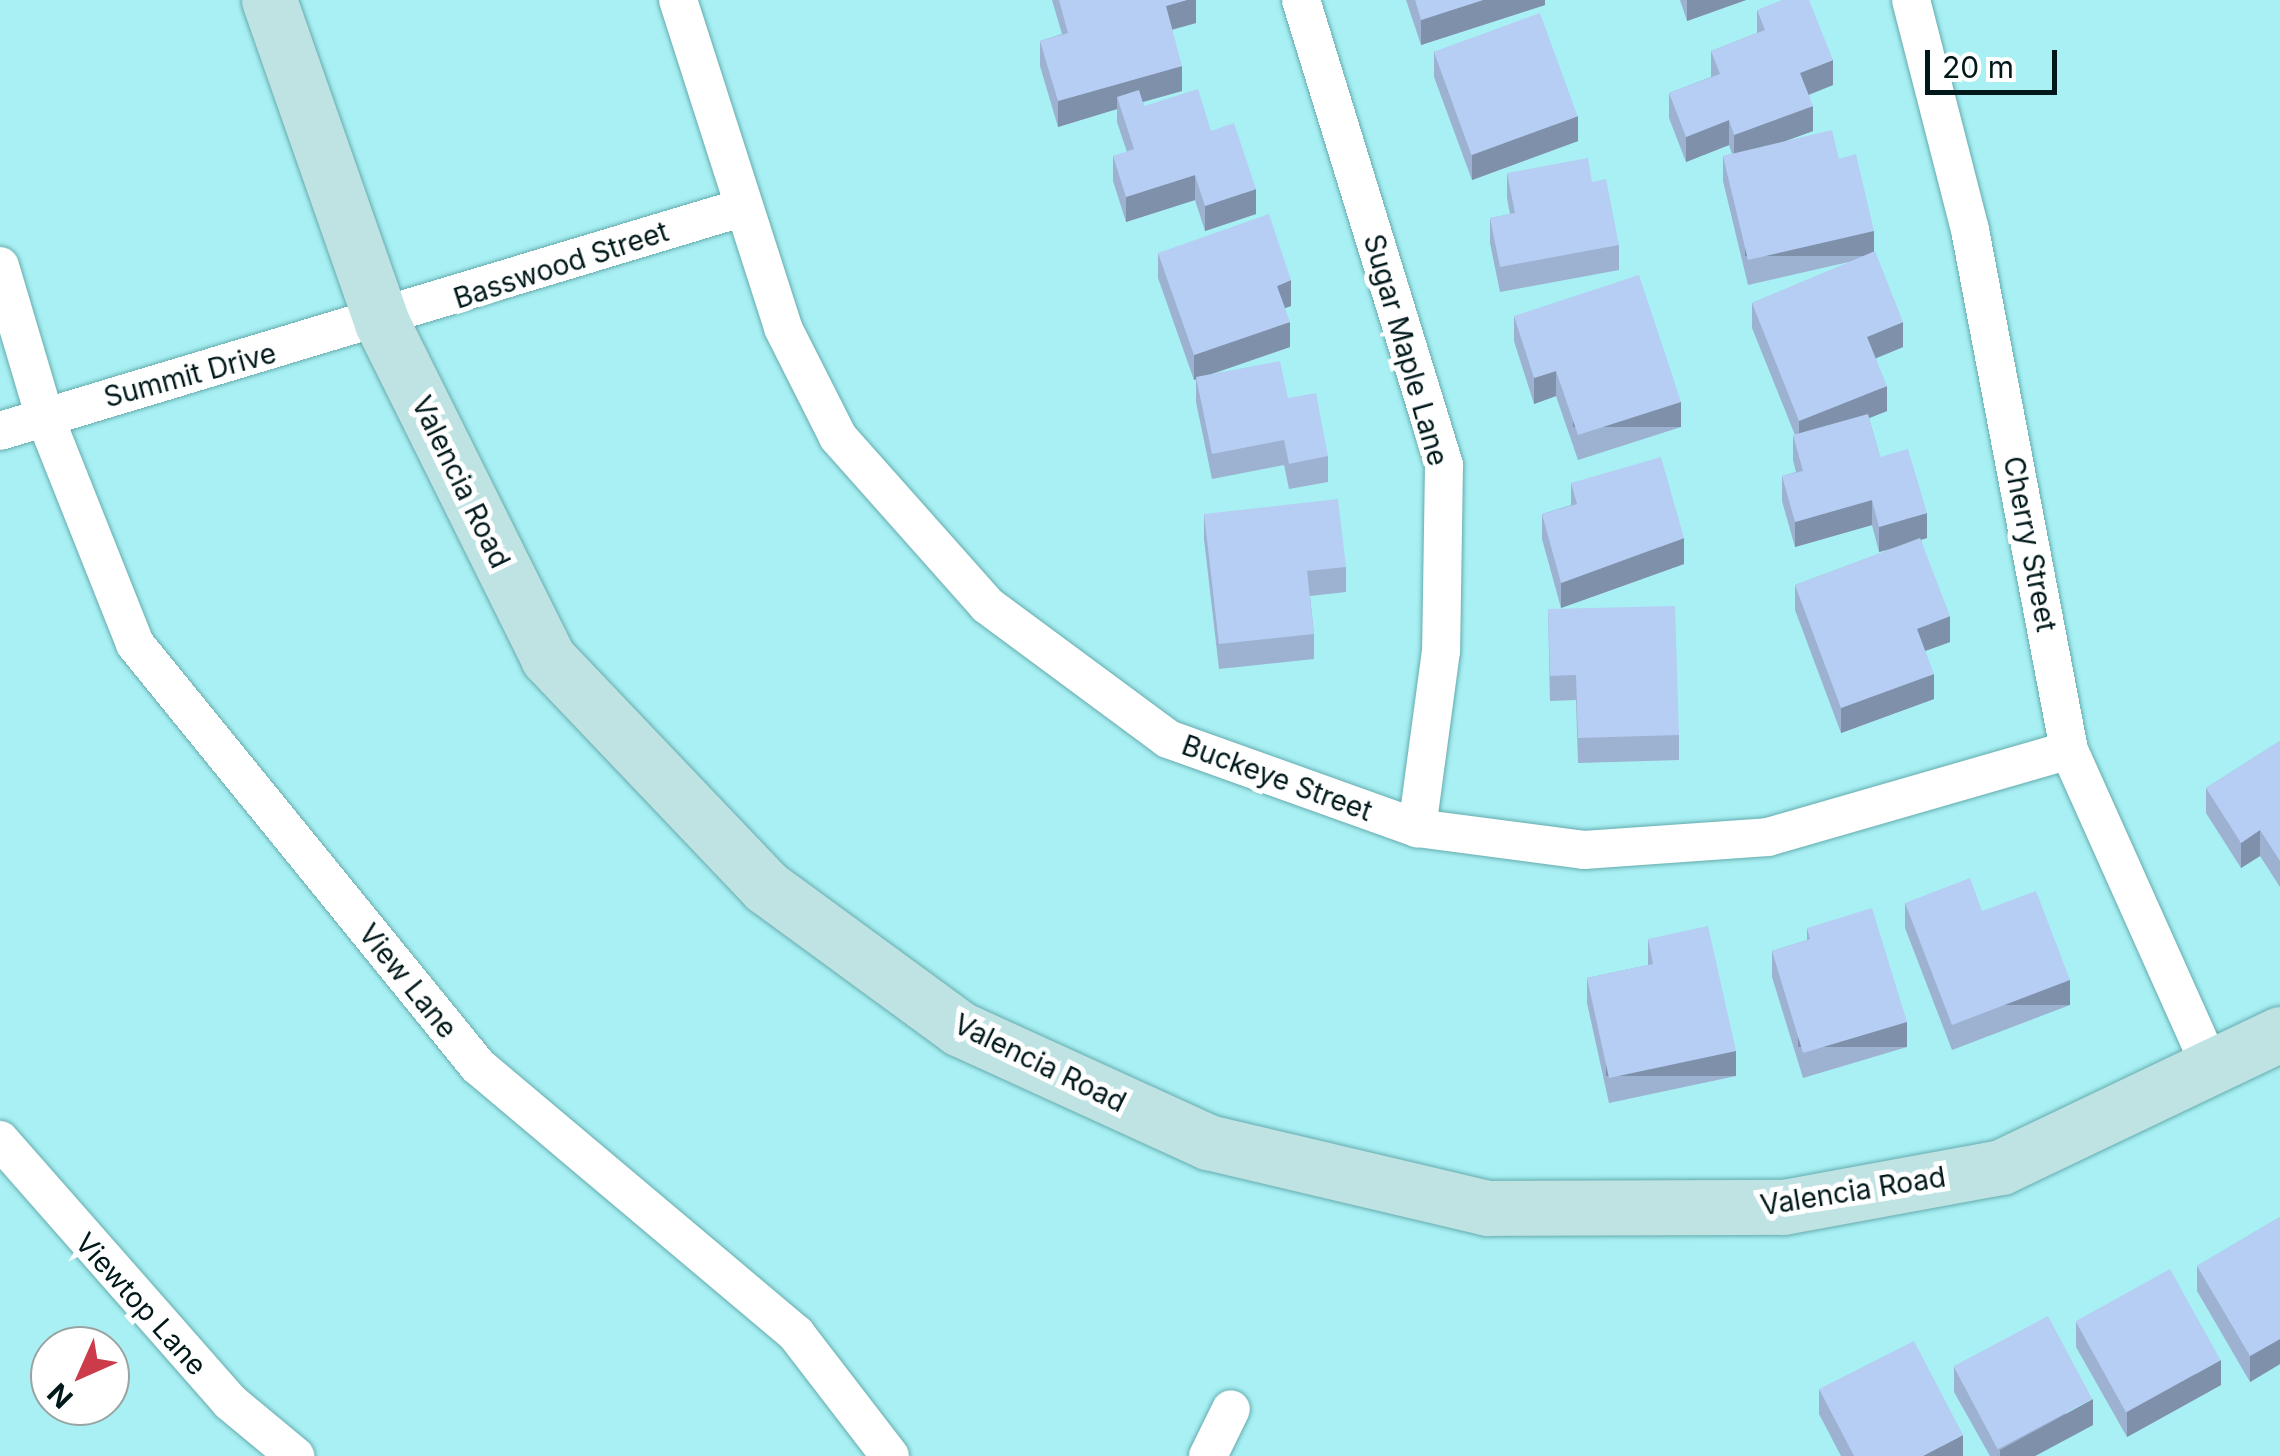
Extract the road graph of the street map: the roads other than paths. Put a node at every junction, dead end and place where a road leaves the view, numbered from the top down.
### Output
1 (269, 0) edge
2 (678, 0) edge
3 (1301, 0) edge
4 (1912, 0) edge
5 (741, 208) junction
6 (0, 266) edge
7 (382, 324) junction
8 (44, 415) junction
9 (0, 431) edge
10 (2069, 750) junction
11 (1417, 828) junction
12 (2280, 1034) edge
13 (2211, 1068) junction
14 (0, 1140) edge
15 (1232, 1410) dead end
16 (295, 1456) edge
17 (890, 1456) edge
18 (1208, 1456) edge

1 - 7 street, Valencia Road
2 - 5 street, Buckeye Street
3 - 11 street, Sugar Maple Lane
4 - 10 street, Cherry Street
5 - 7 street, Basswood Street
5 - 11 street, Buckeye Street
6 - 8 street, View Lane
7 - 8 street, Summit Drive
7 - 13 street, Valencia Road
8 - 9 street, Summit Drive
8 - 17 street, View Lane
10 - 11 street, Buckeye Street
10 - 13 street, Cherry Street
12 - 13 street, Valencia Road
14 - 16 street, Viewtop Lane
15 - 18 street

